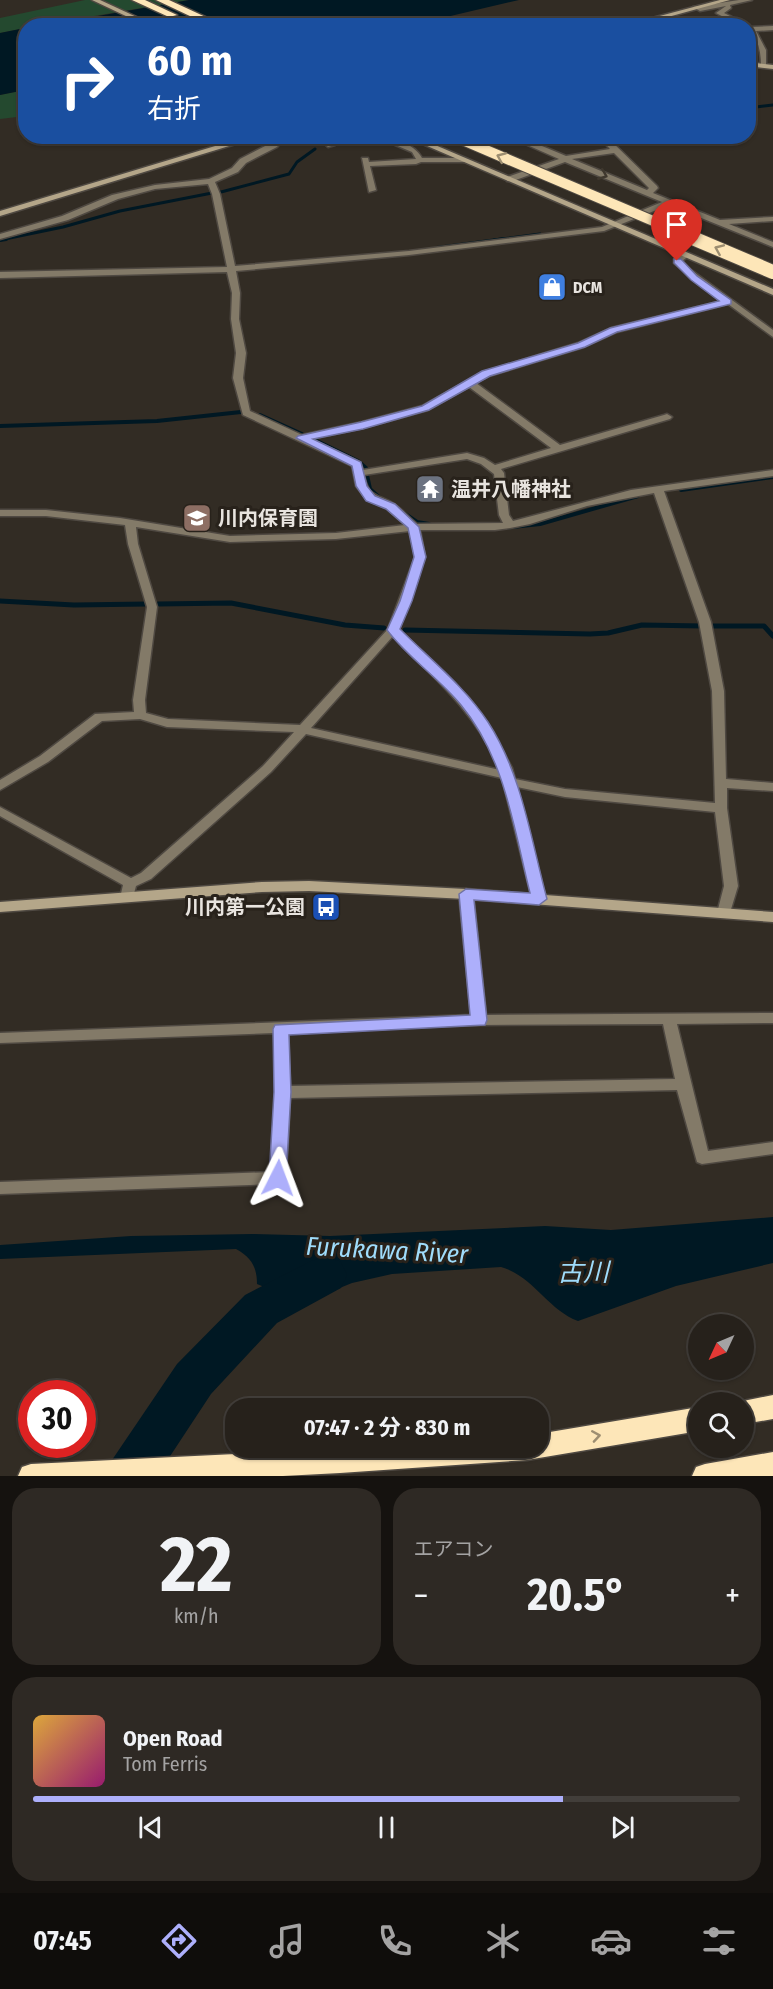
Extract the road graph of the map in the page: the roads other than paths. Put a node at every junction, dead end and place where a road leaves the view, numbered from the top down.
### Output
1 (95, 0) edge
2 (137, 0) edge
3 (161, 0) edge
4 (727, 0) edge
5 (749, 0) edge
6 (736, 4) junction
7 (696, 7) junction
8 (135, 18) edge
9 (178, 18) edge
10 (202, 18) edge
11 (655, 18) edge
12 (729, 18) edge
13 (756, 27) edge
14 (773, 28) edge
15 (756, 39) edge
16 (756, 65) edge
17 (764, 66) junction
18 (773, 67) edge
19 (231, 144) edge
20 (275, 144) edge
21 (397, 144) edge
22 (426, 144) edge
23 (472, 144) edge
24 (500, 144) edge
25 (529, 144) edge
26 (608, 144) edge
27 (615, 151) junction
28 (564, 159) junction
29 (420, 160) junction
30 (464, 160) junction
31 (358, 177) dead end
32 (369, 177) junction
33 (510, 179) junction
34 (211, 181) junction
35 (361, 188) dead end
36 (648, 193) junction
37 (669, 202) junction
38 (0, 213) edge
39 (773, 219) edge
40 (718, 222) junction
41 (615, 225) junction
42 (0, 235) edge
43 (773, 245) edge
44 (686, 255) junction
45 (773, 259) edge
46 (232, 269) junction
47 (773, 272) edge
48 (0, 275) edge
49 (773, 292) edge
50 (727, 302) junction
51 (773, 322) edge
52 (761, 323) junction
53 (773, 334) edge
54 (470, 383) junction
55 (667, 417) dead end
56 (302, 438) junction
57 (559, 449) junction
58 (494, 468) junction
59 (360, 473) junction
60 (773, 473) edge
61 (658, 489) junction
62 (0, 513) edge
63 (130, 523) junction
64 (510, 525) junction
65 (414, 527) junction
66 (393, 630) junction
67 (140, 715) junction
68 (301, 729) junction
69 (508, 778) junction
70 (720, 783) junction
71 (0, 786) edge
72 (773, 787) edge
73 (721, 808) junction
74 (0, 811) edge
75 (130, 883) junction
76 (466, 894) junction
77 (128, 898) junction
78 (539, 899) junction
79 (0, 907) edge
80 (724, 913) junction
81 (773, 917) edge
82 (669, 1018) junction
83 (773, 1018) edge
84 (479, 1020) junction
85 (281, 1029) junction
86 (0, 1038) edge
87 (683, 1084) junction
88 (283, 1092) junction
89 (773, 1148) edge
90 (0, 1188) edge
91 (773, 1407) edge
92 (754, 1410) edge
93 (688, 1421) edge
94 (549, 1444) edge
95 (374, 1458) edge
96 (773, 1464) edge
97 (39, 1475) edge
98 (705, 1476) edge

1 - 8 street
2 - 9 highway
3 - 10 highway
4 - 7 street
5 - 6 street
6 - 7 street
6 - 12 street
7 - 11 street
13 - 14 street
15 - 17 street
16 - 17 street
17 - 18 street
19 - 38 street
20 - 34 street
21 - 29 street
22 - 30 street
47 -> 23 highway, bridge
24 - 45 highway
25 - 28 street
26 - 27 street
27 - 28 street
27 - 36 street
28 - 33 street
28 -> 36 street
29 - 30 street
29 - 32 street
30 - 33 street
31 - 32 street
32 - 35 street
33 - 41 street
34 - 42 street
34 - 46 street
36 - 37 street
37 - 40 street
37 - 41 street
39 - 40 street
40 - 43 street
41 - 44 street
41 - 46 street
44 - 49 street
44 - 50 street
46 - 48 street
46 - 56 street
50 - 52 street
50 - 54 street
51 - 52 street
52 - 53 street
54 - 56 street
54 - 57 street
55 - 57 street
56 - 59 street
57 - 58 street
58 - 59 street
58 - 64 street
59 - 65 street
60 - 61 street
61 - 64 street
61 - 70 street
62 - 63 street
63 - 65 street
63 - 67 street
64 - 65 street
65 - 66 street
66 - 68 street
66 - 69 street
67 - 68 street
67 - 71 street
68 - 69 street
68 - 75 street
69 - 73 street
69 - 78 street
70 - 72 street
70 - 73 street
73 - 80 street
74 - 75 street
75 - 77 street
76 - 77 street
76 - 78 street
76 - 84 street
77 - 79 street
78 - 80 street
80 - 81 street
82 - 83 street
82 - 84 street
82 - 87 street
84 - 85 street
85 - 86 street
85 - 88 street
87 - 88 street
87 - 89 street
88 - 90 street
91 - 92 highway
94 -> 93 highway
95 - 97 highway
96 - 98 highway

